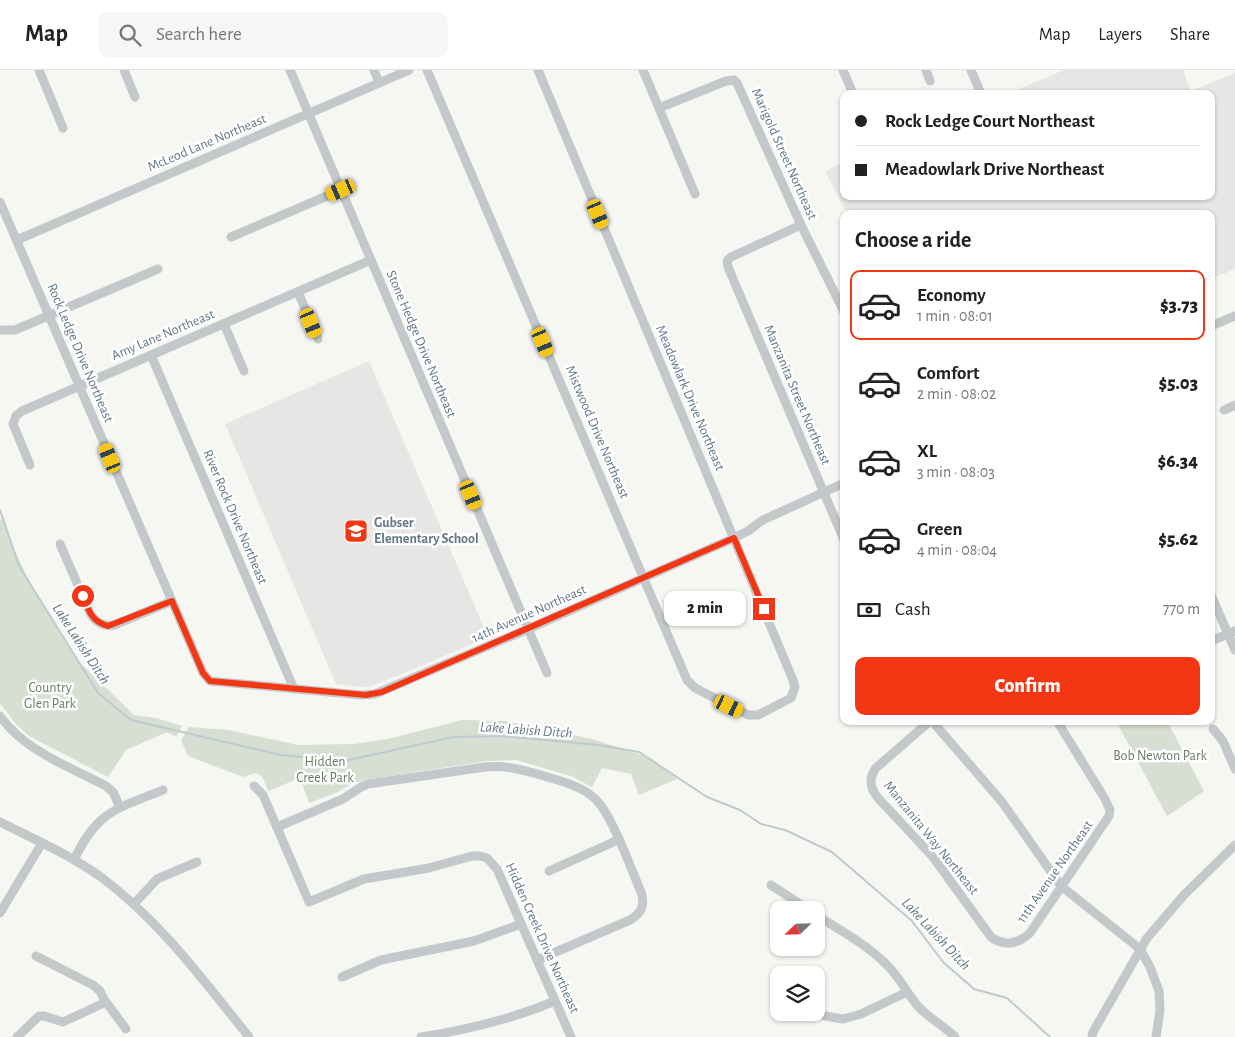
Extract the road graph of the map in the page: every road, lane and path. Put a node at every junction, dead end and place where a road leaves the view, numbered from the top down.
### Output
1 (38, 70) edge
2 (124, 70) edge
3 (290, 70) edge
4 (374, 70) edge
5 (409, 70) edge
6 (427, 70) edge
7 (538, 70) edge
8 (643, 70) edge
9 (843, 70) edge
10 (926, 70) edge
11 (971, 70) edge
12 (930, 81) dead end
13 (379, 82) junction
14 (851, 90) edge
15 (979, 90) edge
16 (135, 97) dead end
17 (659, 108) junction
18 (308, 114) junction
19 (63, 128) dead end
20 (341, 190) junction
21 (695, 194) dead end
22 (0, 202) edge
23 (801, 225) junction
24 (232, 236) dead end
25 (16, 240) junction
26 (371, 260) junction
27 (158, 269) dead end
28 (298, 292) junction
29 (840, 304) edge
30 (49, 315) junction
31 (1235, 316) edge
32 (224, 324) junction
33 (1215, 324) edge
34 (2, 330) dead end
35 (318, 339) dead end
36 (151, 355) junction
37 (244, 371) dead end
38 (79, 386) junction
39 (1235, 405) edge
40 (1224, 410) dead end
41 (30, 465) dead end
42 (840, 485) edge
43 (823, 492) junction
44 (840, 531) edge
45 (734, 538) junction
46 (60, 544) dead end
47 (644, 578) junction
48 (172, 601) junction
49 (1215, 602) edge
50 (528, 629) junction
51 (1232, 633) edge
52 (1215, 639) edge
53 (1235, 650) edge
54 (547, 673) dead end
55 (207, 680) joint
56 (294, 689) junction
57 (0, 716) edge
58 (753, 716) joint
59 (926, 725) edge
60 (935, 725) edge
61 (1059, 725) edge
62 (1213, 730) dead end
63 (1235, 769) edge
64 (254, 786) dead end
65 (163, 790) dead end
66 (120, 807) junction
67 (0, 822) edge
68 (276, 827) junction
69 (618, 840) junction
70 (42, 843) junction
71 (1235, 845) edge
72 (74, 860) junction
73 (198, 862) dead end
74 (549, 871) dead end
75 (771, 885) dead end
76 (1061, 886) junction
77 (795, 901) edge
78 (134, 904) junction
79 (0, 913) edge
80 (825, 921) edge
81 (522, 924) junction
82 (1015, 943) joint
83 (1140, 949) junction
84 (36, 956) dead end
85 (537, 960) junction
86 (342, 977) dead end
87 (907, 992) junction
88 (555, 1001) junction
89 (106, 1003) junction
90 (825, 1016) dead end
91 (126, 1029) dead end
92 (17, 1037) edge
93 (249, 1037) edge
94 (421, 1037) edge
95 (571, 1037) edge
96 (955, 1037) edge
97 (1092, 1037) edge
98 (1156, 1037) edge

1 - 19 street
2 - 16 street
3 - 18 street, Stone Hedge Drive Northeast
4 - 13 street
5 - 13 street, McLeod Lane Northeast
6 - 47 street, Mistwood Drive Northeast
7 - 45 street, Meadowlark Drive Northeast
8 - 17 street
9 - 14 street
10 - 12 street
11 - 15 street
13 - 18 street, McLeod Lane Northeast
17 - 21 street
17 - 23 street, Marigold Street Northeast
18 - 20 street, Stone Hedge Drive Northeast
18 - 25 street, McLeod Lane Northeast
20 - 24 street
20 - 26 street, Stone Hedge Drive Northeast
22 - 25 street, Rock Ledge Drive Northeast
23 - 29 street, Marigold Street Northeast
23 - 43 street, Manzanita Street Northeast
25 - 30 street, Rock Ledge Drive Northeast
26 - 28 street, Amy Lane Northeast
26 - 50 street, Stone Hedge Drive Northeast
27 - 30 street
28 - 32 street, Amy Lane Northeast
28 - 35 street
30 - 34 street
30 - 38 street, Rock Ledge Drive Northeast
31 - 33 street
32 - 36 street, Amy Lane Northeast
32 - 37 street
36 - 38 street, Amy Lane Northeast
36 - 56 street, River Rock Drive Northeast
38 - 41 street, Amy Lane Northeast
38 - 48 street, Rock Ledge Drive Northeast
39 - 40 street
42 - 43 street, 14th Avenue Northeast
43 - 44 street, Manzanita Street Northeast
43 - 45 street, 14th Avenue Northeast
45 - 47 street, 14th Avenue Northeast
45 - 58 street, Meadowlark Drive Northeast
46 - 48 street
47 - 50 street, 14th Avenue Northeast
47 - 58 street, Mistwood Drive Northeast
48 - 55 street, Rock Ledge Drive Northeast
49 - 51 street
50 - 54 street, Stone Hedge Drive Northeast
50 - 56 street, 14th Avenue Northeast
51 - 52 street
51 - 53 street
55 - 56 street, 14th Avenue Northeast
57 - 66 street
59 - 82 street, Manzanita Way Northeast
60 - 76 street
61 - 76 street, 11th Avenue Northeast
62 - 63 street
64 - 68 street
65 - 66 street
66 - 72 street
67 - 70 street
68 - 69 street
68 - 81 street, Hidden Creek Drive Northeast
69 - 74 street
69 - 85 street
70 - 72 street
70 - 79 street
71 - 83 street
72 - 78 street
73 - 78 street
75 - 77 street
76 - 82 street, 11th Avenue Northeast
76 - 83 street
78 - 93 street
80 - 87 street
81 - 85 street, Hidden Creek Drive Northeast
81 - 86 street
83 - 97 street
83 - 98 street
84 - 89 street
85 - 88 street, Hidden Creek Drive Northeast
87 - 90 street
87 - 96 street
88 - 94 street
88 - 95 street, Hidden Creek Drive Northeast
89 - 91 street
89 - 92 street

